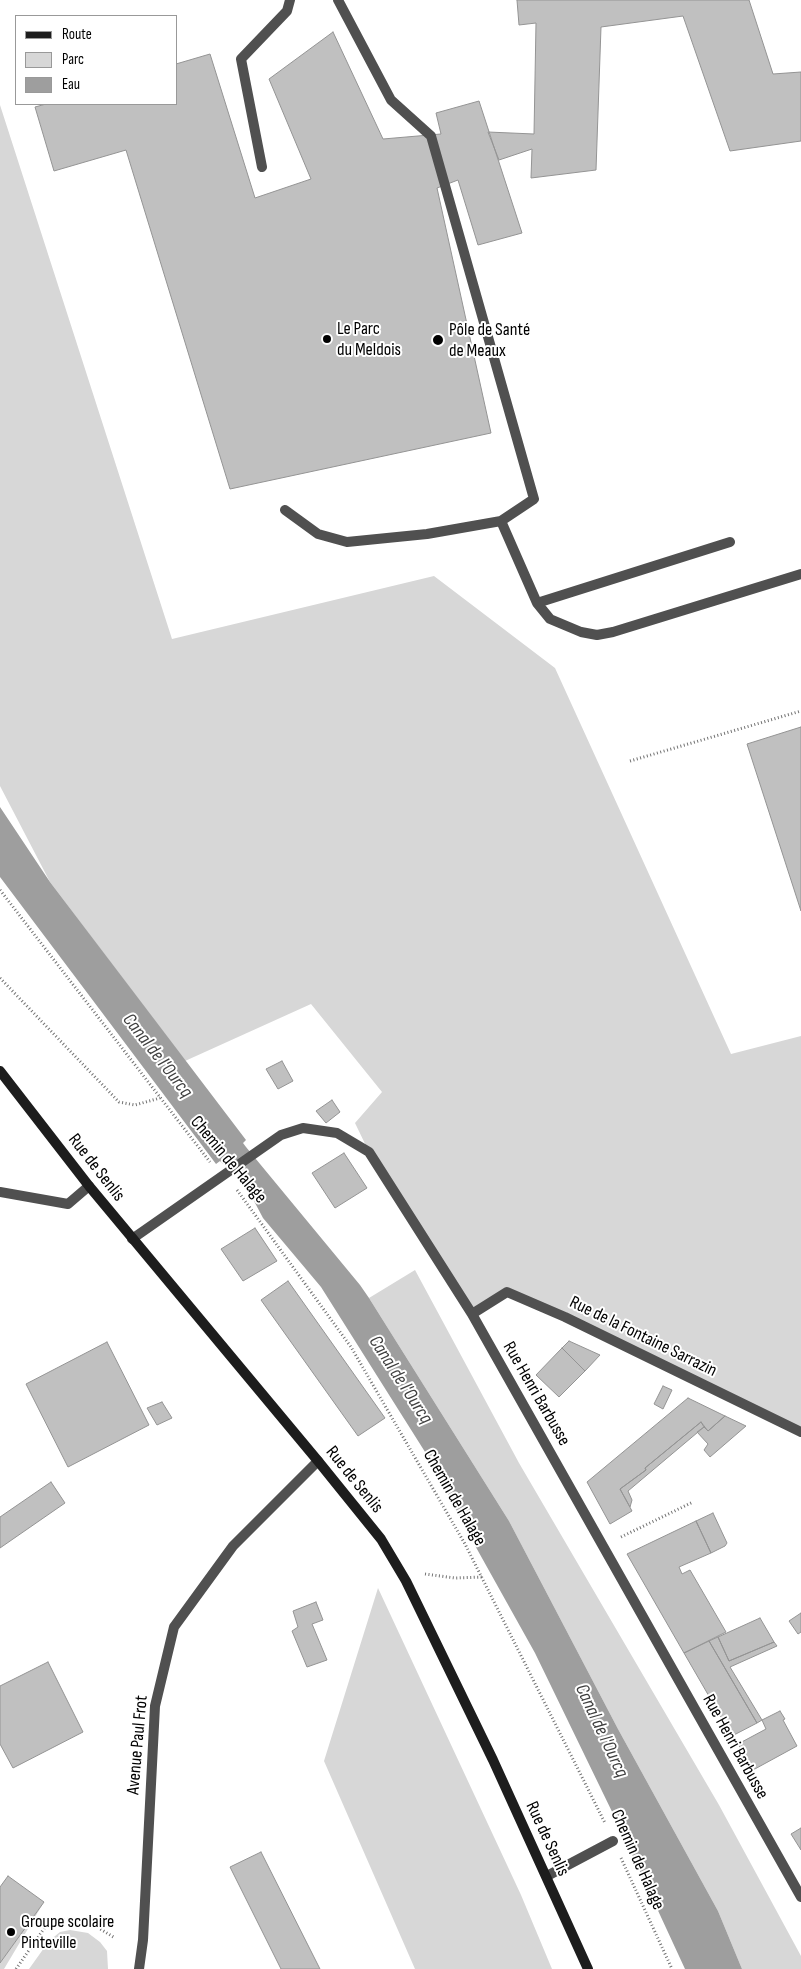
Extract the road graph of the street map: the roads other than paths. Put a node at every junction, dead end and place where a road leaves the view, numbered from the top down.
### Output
1 (290, 0) edge
2 (338, 0) edge
3 (262, 167) dead end
4 (285, 510) dead end
5 (501, 521) junction
6 (730, 542) dead end
7 (801, 574) edge
8 (537, 603) junction
9 (0, 1071) edge
10 (89, 1186) junction
11 (0, 1192) edge
12 (132, 1239) junction
13 (472, 1314) junction
14 (801, 1432) edge
15 (318, 1461) junction
16 (614, 1840) road end
17 (547, 1876) junction
18 (801, 1898) edge
19 (139, 1969) edge
20 (588, 1969) edge

1 - 3 street
2 - 5 street
4 - 5 street
5 - 8 street
6 - 8 street
7 - 8 street
9 - 10 main road, Rue de Senlis
10 - 11 street
10 - 12 main road, Rue de Senlis
12 - 13 street, Rue Henri Barbusse
12 - 15 main road, Rue de Senlis
13 - 14 street, Rue de la Fontaine Sarrazin
13 - 18 street, Rue Henri Barbusse
15 - 17 main road, Rue de Senlis
15 - 19 street, Avenue Paul Frot
16 - 17 street
17 - 20 main road, Rue de Senlis

